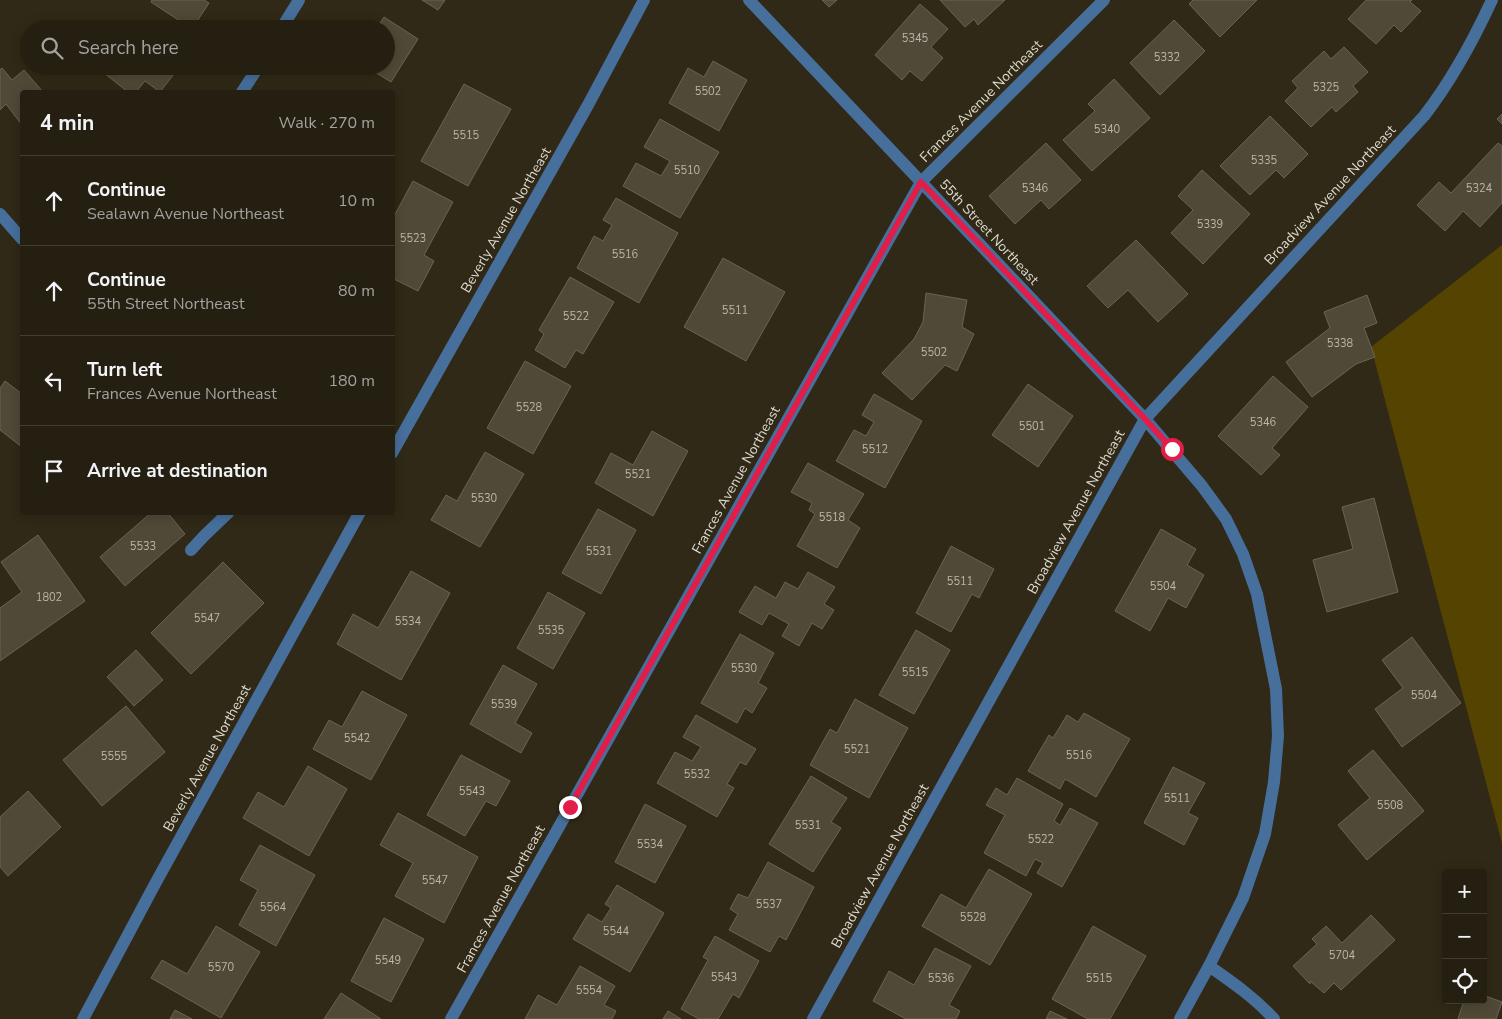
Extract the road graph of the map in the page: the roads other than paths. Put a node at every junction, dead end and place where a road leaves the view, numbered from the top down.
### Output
1 (299, 0) edge
2 (644, 0) edge
3 (749, 0) edge
4 (1104, 0) edge
5 (1492, 0) edge
6 (287, 20) edge
7 (252, 75) edge
8 (243, 90) edge
9 (921, 182) junction
10 (0, 214) edge
11 (20, 237) edge
12 (1145, 419) junction
13 (395, 448) edge
14 (227, 515) edge
15 (354, 515) edge
16 (191, 550) dead end
17 (1209, 966) junction
18 (83, 1019) edge
19 (451, 1019) edge
20 (813, 1019) edge
21 (1180, 1019) edge
22 (1274, 1019) edge

1 - 6 street
2 - 13 street, Beverly Avenue Northeast
3 - 9 street, 55th Street Northeast
4 - 9 street, Frances Avenue Northeast
5 - 12 street, Broadview Avenue Northeast
7 - 8 street
9 - 12 street, 55th Street Northeast
9 - 19 street, Frances Avenue Northeast
10 - 11 street
12 - 17 street, 55th Street Northeast
12 - 20 street, Broadview Avenue Northeast
14 - 16 street
15 - 18 street, Beverly Avenue Northeast
17 - 21 street, 55th Street Northeast
17 - 22 street

